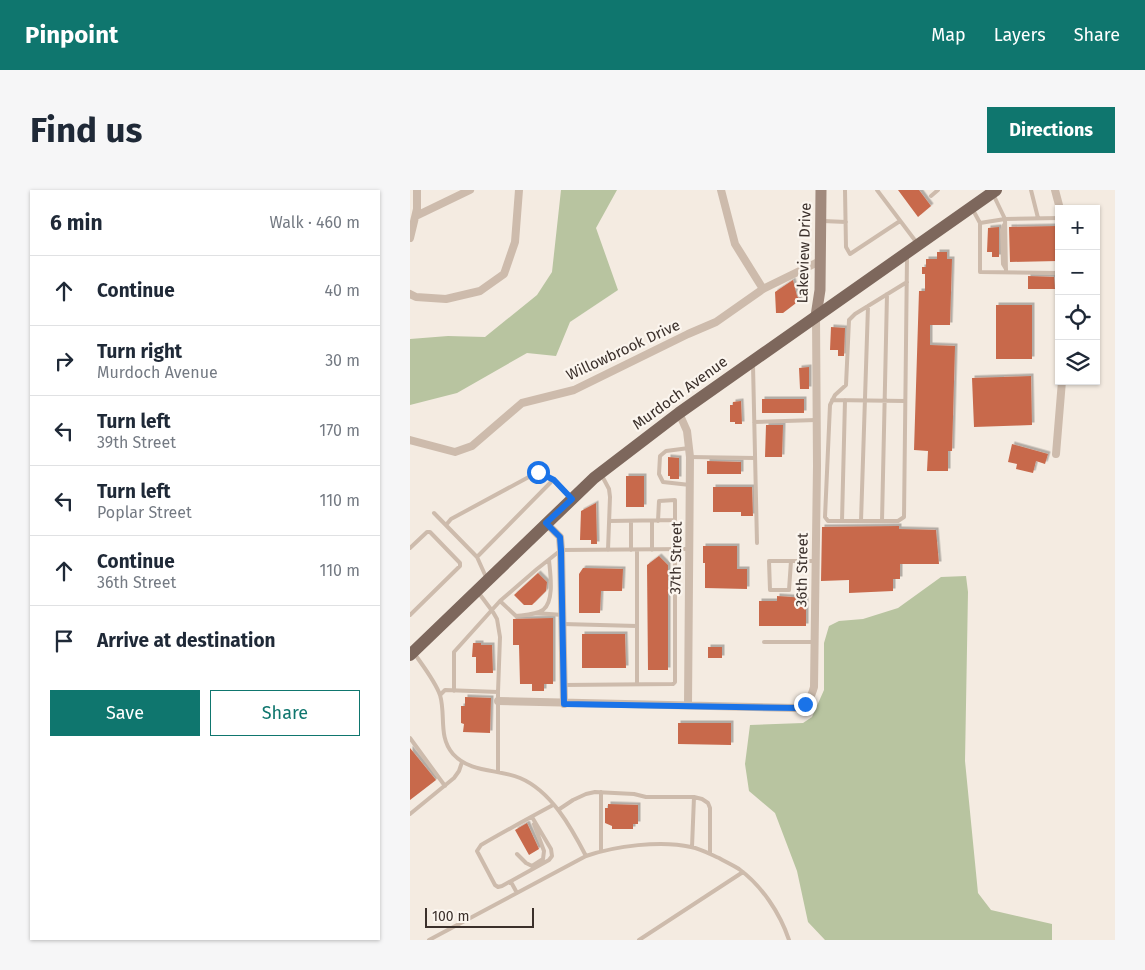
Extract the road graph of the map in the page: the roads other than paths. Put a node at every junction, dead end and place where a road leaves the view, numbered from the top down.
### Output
1 (417, 190) edge
2 (470, 190) edge
3 (519, 190) edge
4 (721, 190) edge
5 (821, 190) edge
6 (845, 190) edge
7 (877, 190) edge
8 (938, 190) edge
9 (1031, 190) edge
10 (1055, 190) edge
11 (994, 191) edge
12 (932, 196) dead end
13 (1059, 205) edge
14 (971, 207) junction
15 (416, 216) junction
16 (1038, 218) junction
17 (1055, 218) edge
18 (821, 220) junction
19 (900, 221) junction
20 (1005, 221) junction
21 (846, 222) junction
22 (980, 222) junction
23 (410, 238) edge
24 (918, 244) junction
25 (907, 252) junction
26 (820, 261) junction
27 (1006, 270) junction
28 (1055, 273) edge
29 (906, 282) junction
30 (763, 289) junction
31 (410, 294) edge
32 (887, 294) junction
33 (868, 306) junction
34 (816, 316) junction
35 (752, 361) junction
36 (1062, 385) edge
37 (832, 400) junction
38 (845, 400) junction
39 (865, 400) junction
40 (885, 401) junction
41 (905, 401) junction
42 (678, 413) junction
43 (816, 420) junction
44 (754, 422) junction
45 (410, 440) edge
46 (690, 453) junction
47 (1056, 454) dead end
48 (755, 458) junction
49 (601, 473) junction
50 (554, 480) junction
51 (690, 484) junction
52 (572, 499) junction
53 (434, 513) dead end
54 (675, 520) junction
55 (609, 521) junction
56 (631, 521) junction
57 (652, 521) junction
58 (658, 521) junction
59 (842, 521) junction
60 (861, 521) junction
61 (882, 521) junction
62 (546, 523) junction
63 (446, 525) junction
64 (757, 543) dead end
65 (410, 548) edge
66 (674, 549) junction
67 (691, 549) junction
68 (561, 550) junction
69 (608, 550) junction
70 (631, 550) junction
71 (637, 550) junction
72 (652, 550) junction
73 (477, 557) junction
74 (548, 560) junction
75 (791, 561) junction
76 (816, 561) junction
77 (487, 580) junction
78 (476, 590) junction
79 (500, 601) junction
80 (492, 609) junction
81 (534, 613) junction
82 (410, 615) edge
83 (563, 615) junction
84 (563, 624) junction
85 (637, 626) junction
86 (764, 642) dead end
87 (814, 642) junction
88 (411, 652) edge
89 (637, 684) junction
90 (563, 685) junction
91 (454, 691) junction
92 (498, 692) junction
93 (440, 695) junction
94 (498, 701) junction
95 (564, 704) junction
96 (688, 705) junction
97 (410, 738) edge
98 (462, 762) junction
99 (498, 772) junction
100 (445, 786) junction
101 (601, 792) junction
102 (694, 797) junction
103 (553, 805) junction
104 (558, 810) junction
105 (410, 814) edge
106 (532, 816) junction
107 (692, 847) junction
108 (601, 850) junction
109 (517, 854) dead end
110 (710, 854) junction
111 (586, 856) junction
112 (743, 872) junction
113 (511, 882) junction
114 (517, 894) junction
115 (429, 940) edge
116 (639, 940) edge
117 (788, 940) edge

1 - 15 street
2 - 15 street
3 - 31 street
4 - 30 street
5 - 18 street, Lakeview Drive
6 - 21 lane
7 - 19 lane
8 - 12 lane
9 - 16 lane
10 - 13 street
11 - 14 main road, Murdoch Avenue
11 - 20 lane
14 - 22 lane
14 - 24 main road, Murdoch Avenue
15 - 23 street
16 - 17 lane
16 - 20 lane
18 - 21 lane
18 - 26 street, Lakeview Drive
19 - 21 lane
19 - 24 lane
20 - 22 lane
20 - 27 lane
22 - 27 lane
24 - 25 main road, Murdoch Avenue
25 - 29 lane
25 - 34 main road, Murdoch Avenue
26 - 30 street, Willowbrook Drive
26 - 34 street, Lakeview Drive
27 - 28 lane
29 - 32 lane
29 - 41 lane
30 - 45 street, Willowbrook Drive
32 - 33 lane
32 - 40 lane
33 - 37 lane
33 - 39 lane
34 - 35 main road, Murdoch Avenue
34 - 43 street, 36th Street
35 - 42 main road, Murdoch Avenue
35 - 44 lane
36 - 47 street
37 - 38 lane
37 - 59 lane
38 - 39 lane
38 - 59 lane
39 - 40 lane
39 - 60 lane
40 - 41 lane
40 - 61 lane
41 - 61 lane
42 - 46 street, 37th Street
42 - 49 main road, Murdoch Avenue
43 - 44 lane
43 - 76 street, 36th Street
44 - 48 lane
46 - 48 lane
46 - 51 street, 37th Street
46 - 51 lane
48 - 64 lane
49 - 52 main road, Murdoch Avenue
49 - 55 lane
50 - 52 lane
50 - 63 lane
50 - 73 lane
51 - 67 street, 37th Street
52 - 62 main road, Murdoch Avenue
53 - 63 lane
54 - 58 lane
54 - 58 lane
54 - 66 lane
55 - 56 lane
55 - 69 lane
56 - 57 lane
56 - 70 lane
57 - 58 lane
57 - 72 lane
59 - 60 lane
60 - 61 lane
62 - 68 street
62 - 77 main road, Murdoch Avenue
63 - 73 lane
65 - 82 lane
66 - 67 lane
66 - 72 lane
66 - 89 lane
67 - 96 street, 37th Street
68 - 69 lane
68 - 74 lane
68 - 83 street
69 - 70 lane
70 - 71 lane
71 - 72 lane
71 - 85 lane
73 - 77 lane
74 - 79 lane
74 - 81 lane
75 - 75 lane
75 - 76 lane
76 - 87 street, 36th Street
77 - 78 main road, Murdoch Avenue
78 - 80 lane
78 - 88 main road, Murdoch Avenue
79 - 80 lane
79 - 81 lane
80 - 91 lane
80 - 92 lane
81 - 83 lane
83 - 84 street
84 - 85 lane
84 - 90 street
85 - 89 lane
86 - 87 lane
87 - 96 street, 36th Street
88 - 93 lane
89 - 90 lane
90 - 95 street
91 - 92 lane
91 - 93 lane
92 - 94 lane
93 - 98 lane
94 - 95 street, 36th Street
94 - 99 lane
95 - 96 street, 36th Street
97 - 100 lane
98 - 99 lane
98 - 100 lane
99 - 103 lane
100 - 105 lane
101 - 102 lane
101 - 104 lane
101 - 108 lane
102 - 107 lane
102 - 110 lane
103 - 104 lane
103 - 106 lane
104 - 111 lane
106 - 109 lane
106 - 113 lane
106 - 113 lane
107 - 108 lane
107 - 110 lane
108 - 111 lane
110 - 112 lane
111 - 114 lane
112 - 116 lane
112 - 117 lane
113 - 114 lane
114 - 115 lane

